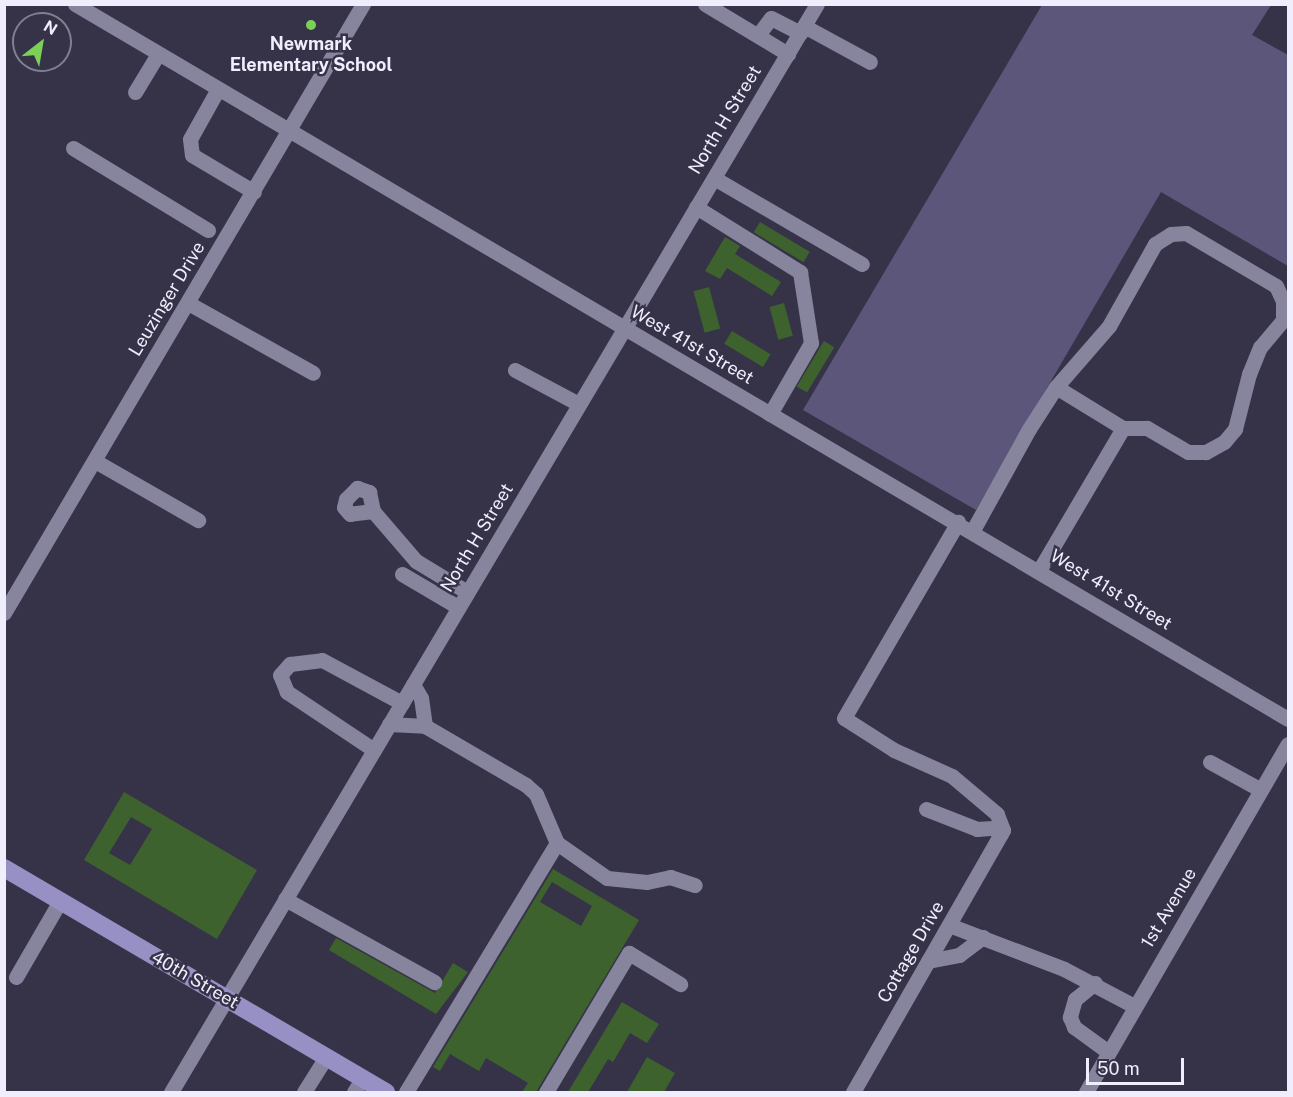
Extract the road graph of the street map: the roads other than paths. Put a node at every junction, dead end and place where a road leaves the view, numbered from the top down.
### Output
1 (75, 4) edge
2 (363, 4) edge
3 (705, 4) edge
4 (818, 4) edge
5 (802, 30) junction
6 (758, 35) junction
7 (158, 54) junction
8 (788, 54) junction
9 (870, 62) dead end
10 (218, 89) junction
11 (135, 92) dead end
12 (289, 131) junction
13 (73, 148) dead end
14 (714, 178) junction
15 (254, 192) junction
16 (696, 207) junction
17 (208, 230) junction
18 (230, 231) junction
19 (222, 246) junction
20 (862, 264) dead end
21 (188, 303) junction
22 (624, 328) junction
23 (515, 370) dead end
24 (313, 373) dead end
25 (1056, 387) junction
26 (579, 404) junction
27 (770, 414) junction
28 (1123, 428) junction
29 (95, 461) junction
30 (373, 511) dead end
31 (198, 520) dead end
32 (958, 522) junction
33 (973, 530) junction
34 (1040, 569) junction
35 (402, 574) dead end
36 (467, 592) junction
37 (458, 608) junction
38 (4, 613) edge
39 (413, 684) junction
40 (402, 703) junction
41 (1288, 719) edge
42 (389, 724) junction
43 (425, 726) junction
44 (1288, 744) edge
45 (374, 750) junction
46 (1210, 762) dead end
47 (1261, 790) junction
48 (926, 809) dead end
49 (1002, 832) junction
50 (557, 843) junction
51 (4, 868) edge
52 (695, 885) dead end
53 (285, 899) junction
54 (60, 901) junction
55 (949, 925) junction
56 (983, 938) junction
57 (928, 961) junction
58 (16, 976) dead end
59 (434, 982) dead end
60 (1095, 983) junction
61 (680, 984) dead end
62 (227, 998) junction
63 (1134, 1006) junction
64 (1107, 1051) junction
65 (326, 1057) junction
66 (358, 1085) edge
67 (306, 1090) edge
68 (174, 1092) edge
69 (386, 1092) edge
70 (406, 1092) edge
71 (546, 1092) edge
72 (853, 1092) edge
73 (1086, 1092) edge

1 - 7 street, West 41st Street
2 - 12 street, Leuzinger Drive
3 - 6 street
4 - 5 street, North H Street
5 - 6 street
5 - 8 street, North H Street
5 - 9 street
6 - 8 street
7 - 10 street, West 41st Street
7 - 11 street
8 - 14 street, North H Street
10 - 12 street, West 41st Street
10 - 15 street
12 - 15 street, Leuzinger Drive
12 - 22 street, West 41st Street
13 - 17 street
14 - 16 street, North H Street
14 - 20 street
15 - 18 street, Leuzinger Drive
16 - 22 street, North H Street
16 - 27 street
17 - 18 street
17 - 19 street
18 - 19 street, Leuzinger Drive
19 - 21 street, Leuzinger Drive
21 - 24 street
21 - 29 street, Leuzinger Drive
22 - 26 street, North H Street
22 - 27 street, West 41st Street
23 - 26 street
25 - 28 street
25 - 28 street
25 - 33 street
26 - 36 street, North H Street
27 - 32 street, West 41st Street
28 - 34 street
29 - 31 street
29 - 38 street, Leuzinger Drive
30 - 36 street
32 - 33 street, West 41st Street
32 - 49 street
33 - 34 street, West 41st Street
34 - 41 street, West 41st Street
35 - 37 street
36 - 37 street, North H Street
37 - 39 street, North H Street
39 - 40 street, North H Street
39 - 43 street
40 - 42 street, North H Street
40 - 45 street
42 - 43 street
42 - 45 street, North H Street
43 - 50 street
44 - 47 street, 1st Avenue
45 - 53 street, North H Street
46 - 47 street
47 - 63 street, 1st Avenue
48 - 49 street
49 - 55 street, Cottage Drive
50 - 52 street
50 - 70 street
51 - 54 main road, 40th Street
53 - 59 street
53 - 62 street, North H Street
54 - 58 street
54 - 62 main road, 40th Street
55 - 56 street
55 - 57 street, Cottage Drive
56 - 57 street
56 - 60 street
57 - 72 street, Cottage Drive
60 - 63 street
60 - 64 street
61 - 71 street
62 - 65 main road, 40th Street
62 - 68 street, North H Street
63 - 64 street, 1st Avenue
64 - 73 street, 1st Avenue
65 - 66 main road, 40th Street
65 - 67 street
66 - 69 main road, 40th Street

